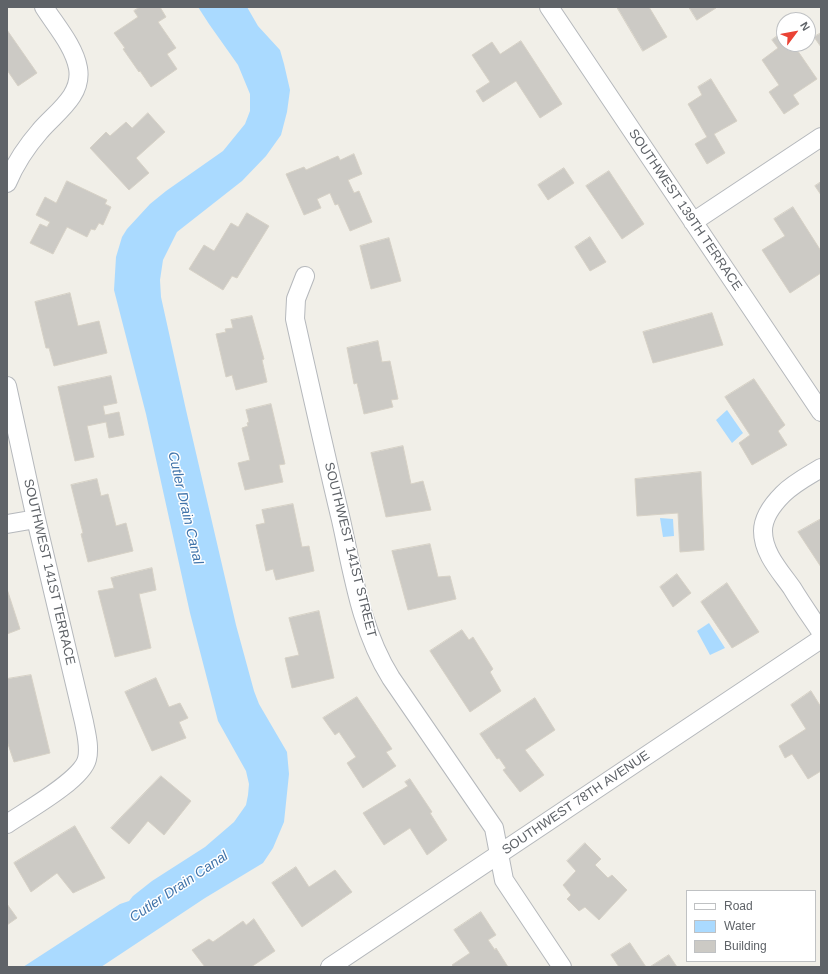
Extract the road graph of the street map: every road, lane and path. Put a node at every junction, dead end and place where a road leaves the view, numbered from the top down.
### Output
1 (44, 7) edge
2 (549, 7) edge
3 (821, 137) edge
4 (7, 183) edge
5 (693, 222) junction
6 (305, 276) dead end
7 (7, 386) edge
8 (821, 412) edge
9 (821, 468) edge
10 (36, 519) junction
11 (7, 524) edge
12 (821, 632) edge
13 (821, 639) edge
14 (7, 824) edge
15 (499, 854) junction
16 (330, 967) edge
17 (562, 967) edge

1 - 4 street
2 - 5 street, SOUTHWEST 139TH TERRACE
3 - 5 street
5 - 8 street, SOUTHWEST 139TH TERRACE
6 - 15 street, SOUTHWEST 141ST STREET
7 - 10 street, SOUTHWEST 141ST TERRACE
9 - 12 street
10 - 11 street
10 - 14 street, SOUTHWEST 141ST TERRACE
13 - 15 street, SOUTHWEST 78TH AVENUE
15 - 16 street, SOUTHWEST 78TH AVENUE
15 - 17 street, SOUTHWEST 141ST STREET

